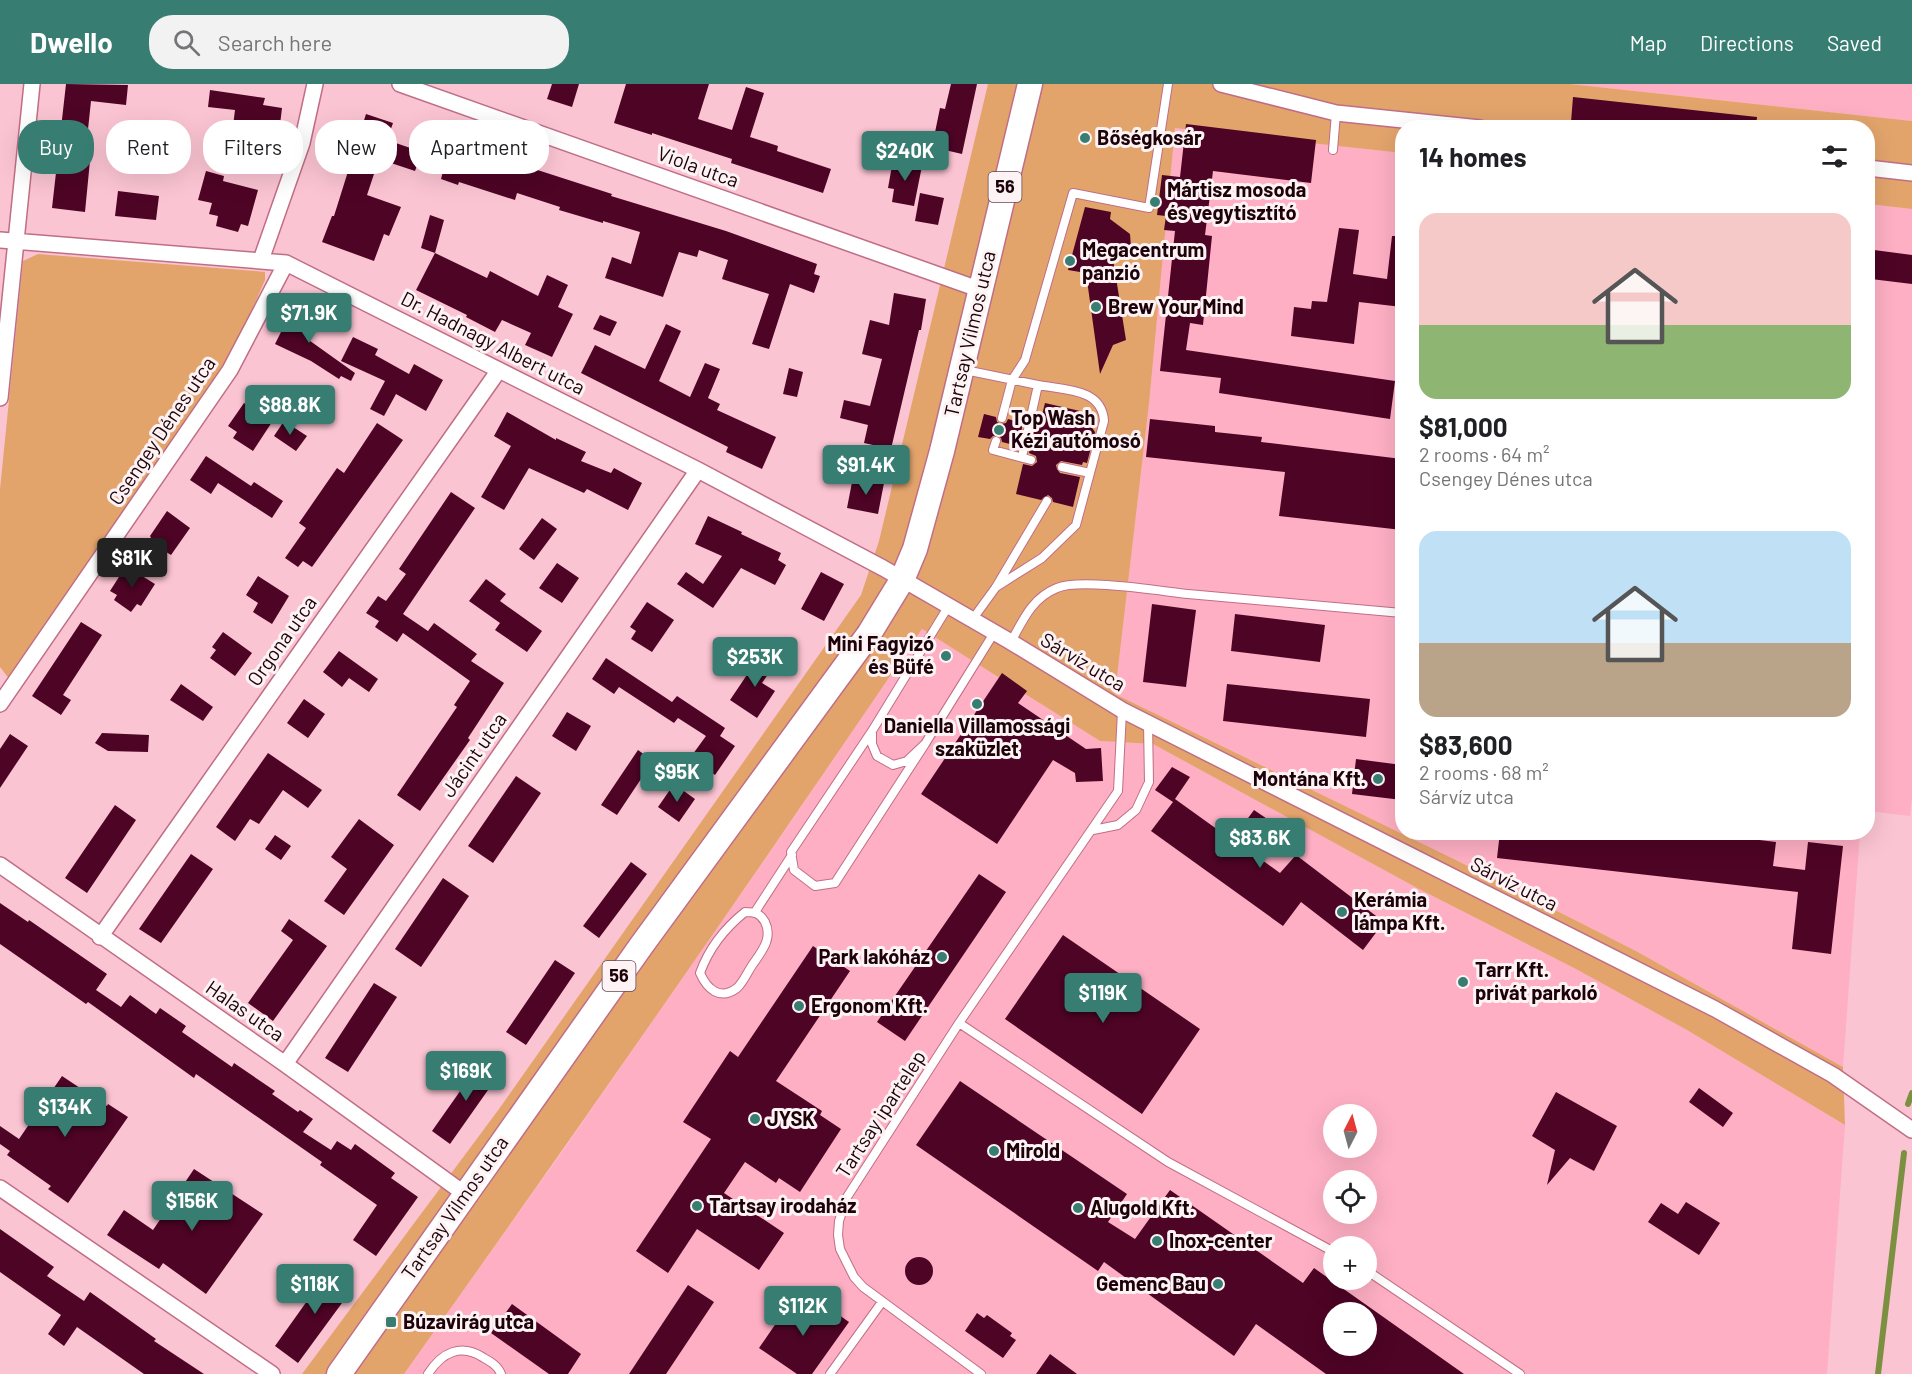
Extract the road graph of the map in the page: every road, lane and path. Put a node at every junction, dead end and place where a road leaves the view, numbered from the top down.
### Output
1 (32, 84) edge
2 (315, 84) edge
3 (400, 84) edge
4 (1030, 84) edge
5 (1168, 84) edge
6 (1221, 84) edge
7 (1336, 113) junction
8 (1403, 120) edge
9 (1333, 150) dead end
10 (1912, 172) edge
11 (1875, 173) edge
12 (0, 240) edge
13 (16, 242) junction
14 (261, 260) junction
15 (286, 263) junction
16 (981, 290) junction
17 (962, 369) junction
18 (499, 370) junction
19 (1012, 380) junction
20 (1038, 385) junction
21 (0, 398) edge
22 (1002, 418) dead end
23 (996, 441) dead end
24 (1022, 457) junction
25 (1031, 460) dead end
26 (1062, 467) dead end
27 (698, 470) junction
28 (1090, 473) junction
29 (1047, 501) dead end
30 (902, 580) junction
31 (996, 587) junction
32 (948, 607) junction
33 (1395, 612) edge
34 (972, 620) junction
35 (994, 633) junction
36 (1011, 642) junction
37 (5, 685) edge
38 (0, 704) edge
39 (1122, 710) junction
40 (1148, 722) junction
41 (872, 731) junction
42 (925, 744) junction
43 (1092, 830) junction
44 (792, 855) junction
45 (0, 865) edge
46 (755, 912) junction
47 (100, 936) junction
48 (959, 1023) junction
49 (285, 1064) junction
50 (1912, 1130) edge
51 (0, 1188) edge
52 (465, 1194) junction
53 (1323, 1246) edge
54 (1377, 1277) edge
55 (882, 1302) junction
56 (272, 1374) edge
57 (339, 1374) edge
58 (428, 1374) edge
59 (501, 1374) edge
60 (830, 1374) edge
61 (981, 1374) edge
62 (1520, 1374) edge

1 - 13 street
2 - 14 street
3 - 16 street, Viola utca
4 - 16 main road, Tartsay Vilmos utca / 56
5 - 19 lane
6 - 7 street
7 - 8 street
7 - 9 lane
10 - 11 street
12 - 13 street, Dr. Hadnagy Albert utca
13 - 14 street, Dr. Hadnagy Albert utca
13 - 21 street
14 - 15 street, Dr. Hadnagy Albert utca
15 - 18 street, Dr. Hadnagy Albert utca
15 - 37 street, Csengey Dénes utca
16 - 17 main road, Tartsay Vilmos utca / 56
17 - 19 lane
17 - 30 main road, Tartsay Vilmos utca / 56
18 - 27 street, Dr. Hadnagy Albert utca
18 - 47 street, Orgona utca
19 - 20 lane
19 - 22 lane
20 - 24 lane
20 - 28 lane
23 - 24 lane
24 - 25 lane
26 - 28 lane
27 - 30 street, Dr. Hadnagy Albert utca
27 - 49 street, Jácint utca
28 - 31 lane
29 - 31 lane
30 - 32 street, Sárvíz utca
30 - 52 main road, Tartsay Vilmos utca / 56
31 - 34 lane
32 - 34 street, Sárvíz utca
32 - 41 lane
33 - 36 lane
34 - 35 street, Sárvíz utca
35 - 36 street, Sárvíz utca
35 - 42 lane
36 - 39 street, Sárvíz utca
37 - 38 street, Csengey Dénes utca
39 - 40 street, Sárvíz utca
39 - 43 lane, Tartsay ipartelep
40 - 43 lane
40 - 50 street, Sárvíz utca
41 - 42 lane
41 - 44 lane
42 - 44 lane
43 - 48 lane, Tartsay ipartelep
44 - 46 lane
45 - 47 street, Halas utca
46 - 46 lane
47 - 49 street, Halas utca
48 - 53 lane
48 - 55 lane, Tartsay ipartelep
49 - 52 street, Halas utca
51 - 56 street
52 - 57 main road, Tartsay Vilmos utca / 56
54 - 62 lane
55 - 60 lane
55 - 61 lane, Tartsay ipartelep
58 - 59 lane

